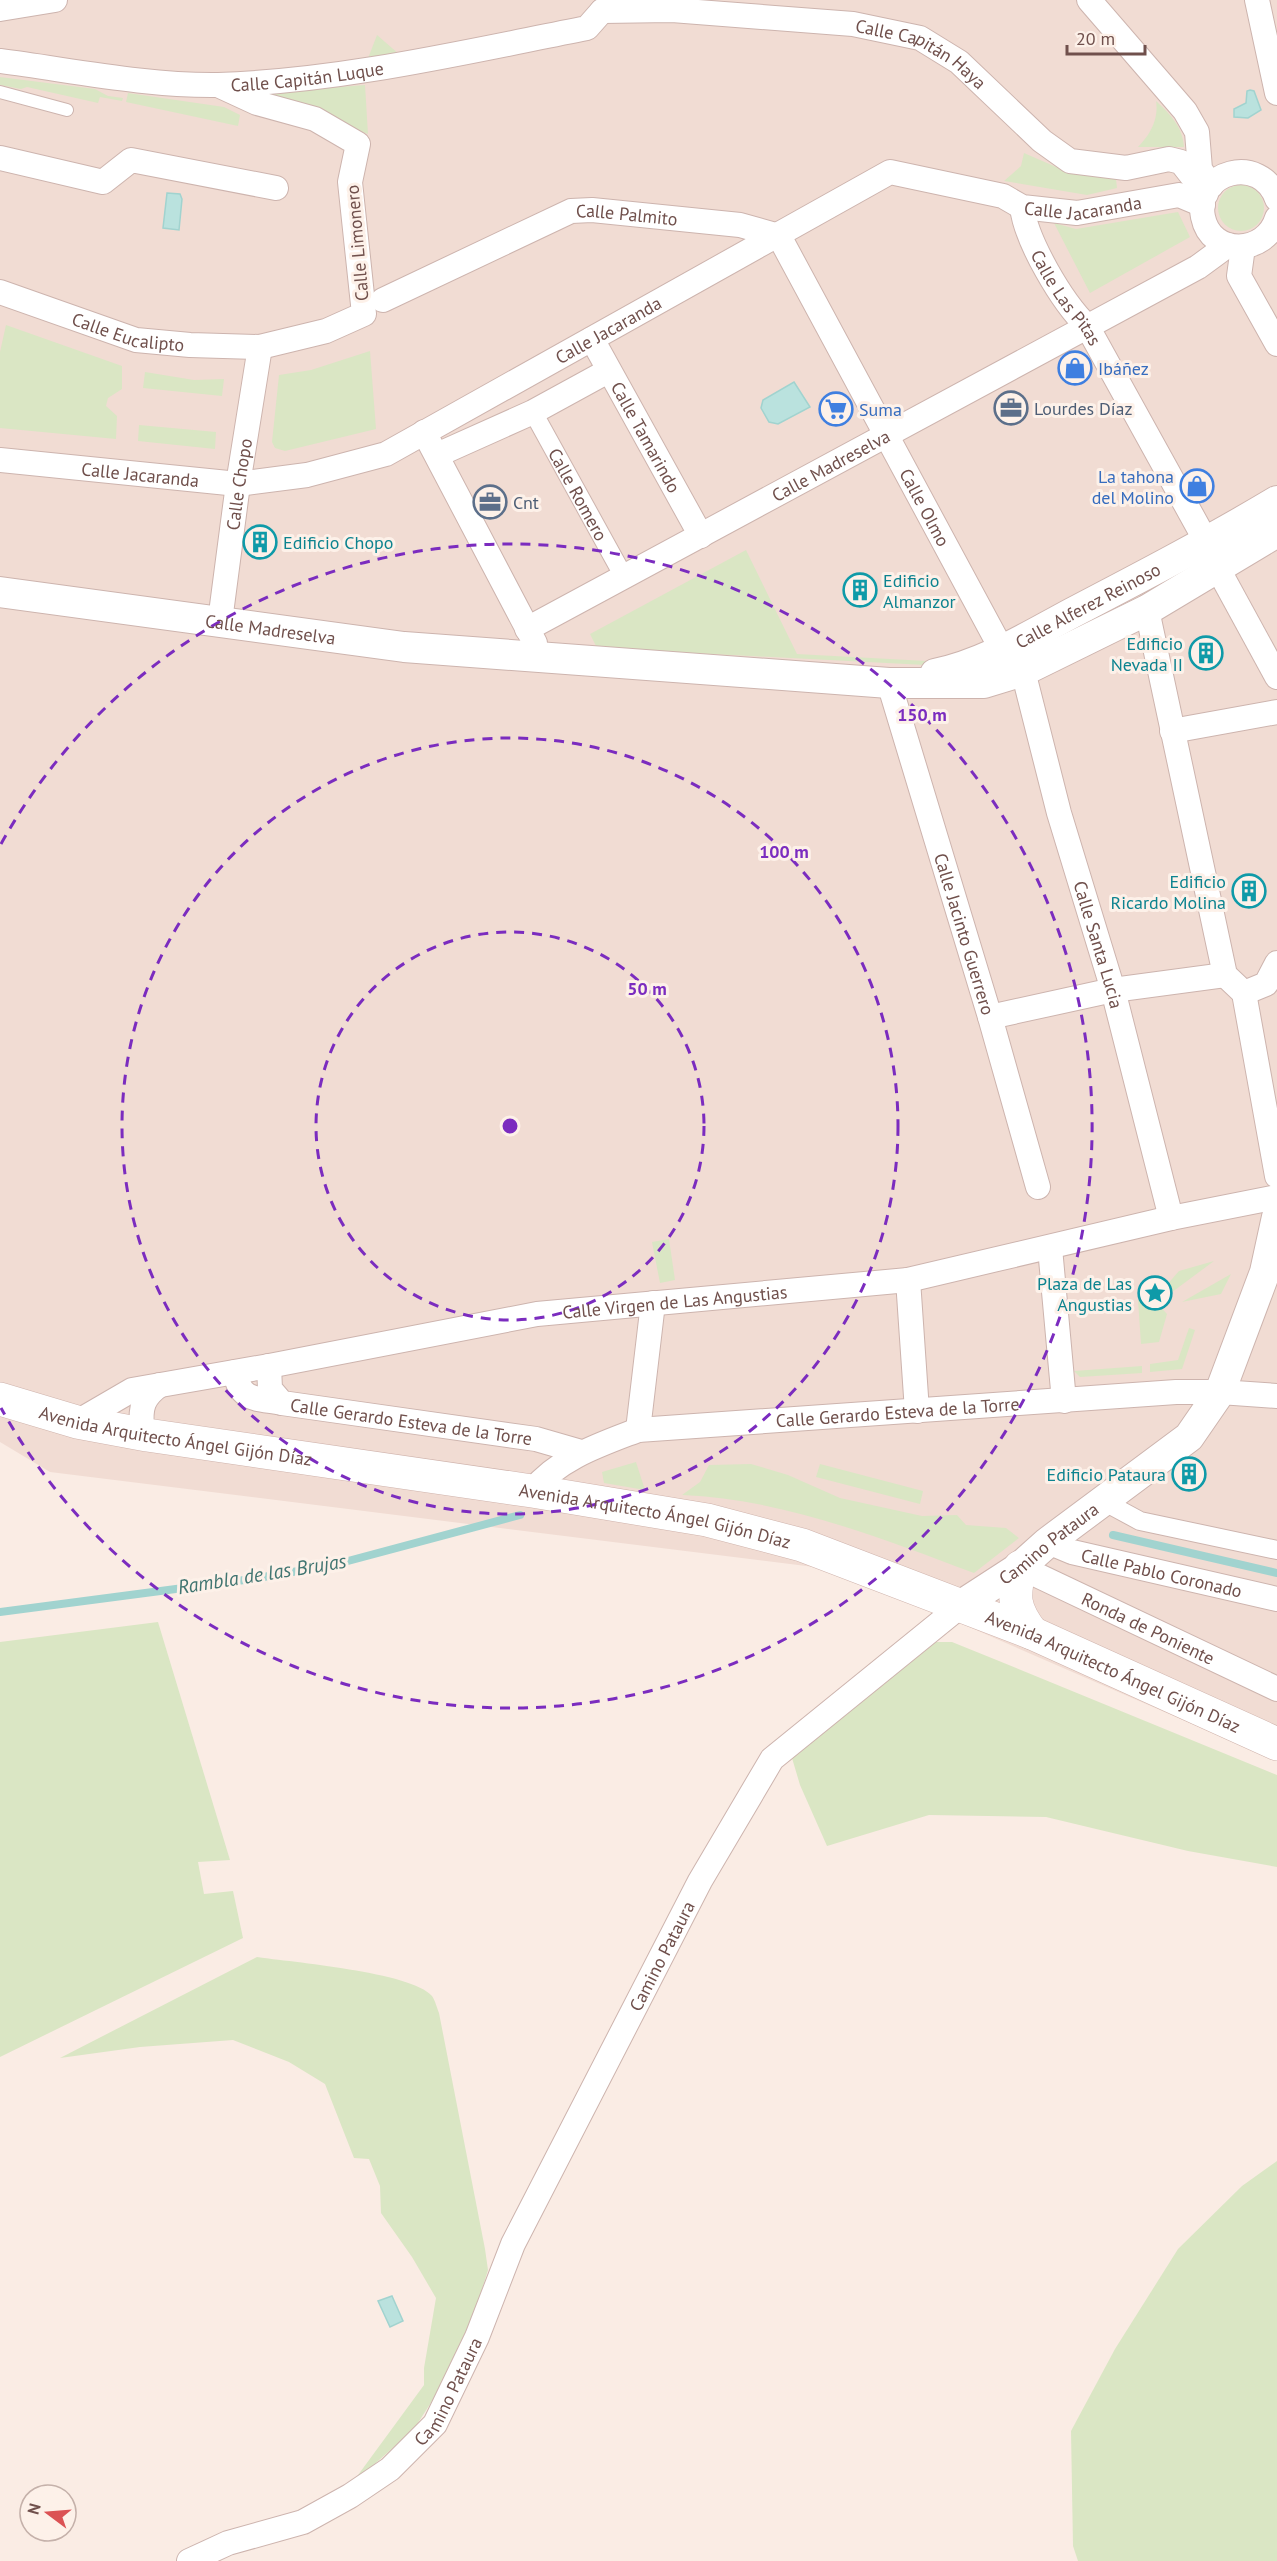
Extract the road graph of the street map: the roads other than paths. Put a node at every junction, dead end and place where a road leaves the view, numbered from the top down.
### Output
1 (56, 0) edge
2 (1089, 0) edge
3 (1257, 0) edge
4 (598, 5) edge
5 (0, 9) edge
6 (0, 61) edge
7 (218, 85) junction
8 (0, 92) edge
9 (1277, 93) edge
10 (67, 110) dead end
11 (0, 158) edge
12 (276, 188) dead end
13 (1276, 192) edge
14 (1207, 195) junction
15 (1022, 207) junction
16 (1276, 222) edge
17 (779, 236) junction
18 (1235, 246) junction
19 (0, 292) edge
20 (383, 300) dead end
21 (1087, 326) junction
22 (592, 339) junction
23 (1277, 345) edge
24 (260, 346) junction
25 (608, 371) junction
26 (533, 412) junction
27 (424, 432) junction
28 (886, 437) junction
29 (436, 455) junction
30 (0, 460) edge
31 (238, 484) junction
32 (1277, 501) edge
33 (1277, 532) edge
34 (701, 536) junction
35 (1212, 555) junction
36 (624, 577) junction
37 (0, 592) edge
38 (1147, 610) junction
39 (220, 621) junction
40 (527, 629) junction
41 (1002, 650) junction
42 (543, 659) junction
43 (1023, 671) junction
44 (1277, 677) edge
45 (889, 683) junction
46 (1277, 711) edge
47 (1172, 731) junction
48 (1225, 975) junction
49 (1266, 981) edge
50 (1113, 990) junction
51 (990, 1017) junction
52 (1277, 1176) edge
53 (1038, 1187) dead end
54 (1277, 1197) edge
55 (1277, 1217) edge
56 (1171, 1218) junction
57 (1050, 1248) junction
58 (1271, 1273) edge
59 (908, 1280) junction
60 (652, 1303) junction
61 (269, 1366) junction
62 (235, 1372) junction
63 (160, 1385) junction
64 (1220, 1392) junction
65 (1277, 1396) edge
66 (1064, 1401) junction
67 (282, 1403) junction
68 (6, 1405) edge
69 (917, 1411) junction
70 (77, 1422) junction
71 (638, 1430) junction
72 (151, 1436) junction
73 (581, 1452) junction
74 (532, 1491) junction
75 (1103, 1501) junction
76 (1048, 1542) junction
77 (1277, 1550) edge
78 (1020, 1567) junction
79 (1277, 1599) edge
80 (963, 1604) junction
81 (1032, 1633) junction
82 (1277, 1689) edge
83 (1277, 1744) edge
84 (189, 2561) edge

1 - 5 street
2 - 14 street
3 - 9 street
4 - 7 street, Calle Capitán Luque
4 - 14 street, Calle Capitán Haya
6 - 7 street, Calle Capitán Luque
7 - 24 street, Calle Limonero
8 - 10 lane
11 - 12 street
13 - 14 street
14 - 15 street, Calle Jacaranda
14 - 18 street
15 - 17 street, Calle Jacaranda
15 - 21 street, Calle Las Pitas
16 - 18 street, Calle Madreselva
17 - 20 street, Calle Palmito
17 - 22 street, Calle Jacaranda
17 - 28 street, Calle Olmo
18 - 21 street, Calle Madreselva
18 - 23 street
19 - 24 street, Calle Eucalipto
21 - 28 street, Calle Madreselva
21 - 35 street, Calle Las Pitas
22 - 25 street, Calle Tamarindo
22 - 27 street, Calle Jacaranda
24 - 31 street, Calle Chopo
25 - 26 street, Calle Jacaranda
25 - 34 street, Calle Tamarindo
26 - 29 street, Calle Jacaranda
26 - 36 street, Calle Romero
27 - 29 street
27 - 31 street, Calle Jacaranda
28 - 34 street, Calle Madreselva
28 - 41 street, Calle Olmo
29 - 40 street
30 - 31 street, Calle Jacaranda
31 - 39 street, Calle Chopo
32 - 35 street, Calle Alferez Reinoso
33 - 35 street, Calle Alferez Reinoso
34 - 36 street, Calle Madreselva
35 - 38 street, Calle Alferez Reinoso
35 - 41 street, Calle Alferez Reinoso
35 - 44 street, Calle Las Pitas
36 - 40 street, Calle Madreselva
37 - 39 street, Calle Madreselva
38 - 43 street, Calle Alferez Reinoso
38 - 47 street
39 - 42 street, Calle Madreselva
40 - 42 street
41 - 45 street, Calle Alferez Reinoso
42 - 45 street, Calle Alferez Reinoso
43 - 45 street, Calle Alferez Reinoso
43 - 50 street, Calle Santa Lucia
45 - 51 street, Calle Jacinto Guerrero
46 - 47 street
47 - 48 street
48 - 49 street
48 - 50 street
49 - 52 street
50 - 51 street
50 - 56 street, Calle Santa Lucia
51 - 53 street, Calle Jacinto Guerrero
54 - 56 street, Calle Virgen de Las Angustias
55 - 58 street, Camino Pataura
56 - 57 street, Calle Virgen de Las Angustias
57 - 59 street, Calle Virgen de Las Angustias
57 - 66 street
58 - 64 street, Camino Pataura
59 - 60 street, Calle Virgen de Las Angustias
59 - 69 street
60 - 61 street, Calle Virgen de Las Angustias
60 - 71 street
61 - 62 street, Calle Virgen de Las Angustias
61 - 67 street, Calle Gerardo Esteva de la Torre
62 - 63 street, Calle Virgen de Las Angustias
62 - 67 street
63 - 70 street, Calle Virgen de Las Angustias
63 - 72 street
64 - 65 street, Calle Gerardo Esteva de la Torre
64 - 66 street, Calle Gerardo Esteva de la Torre
64 - 75 street, Camino Pataura
66 - 69 street, Calle Gerardo Esteva de la Torre
67 - 73 street, Calle Gerardo Esteva de la Torre
68 - 70 main road, Avenida Arquitecto Ángel Gijón Díaz
69 - 71 street, Calle Gerardo Esteva de la Torre
70 - 72 main road, Avenida Arquitecto Ángel Gijón Díaz
71 - 73 street, Calle Gerardo Esteva de la Torre
72 - 74 main road, Avenida Arquitecto Ángel Gijón Díaz
73 - 74 street, Calle Gerardo Esteva de la Torre
74 - 80 main road, Avenida Arquitecto Ángel Gijón Díaz
75 - 76 street, Camino Pataura
75 - 77 street
76 - 78 street, Camino Pataura
76 - 79 street, Calle Pablo Coronado
78 - 80 street, Camino Pataura
78 - 81 main road
78 - 82 street, Ronda de Poniente
80 - 81 main road, Avenida Arquitecto Ángel Gijón Díaz
80 - 84 street, Camino Pataura
81 - 83 main road, Avenida Arquitecto Ángel Gijón Díaz

